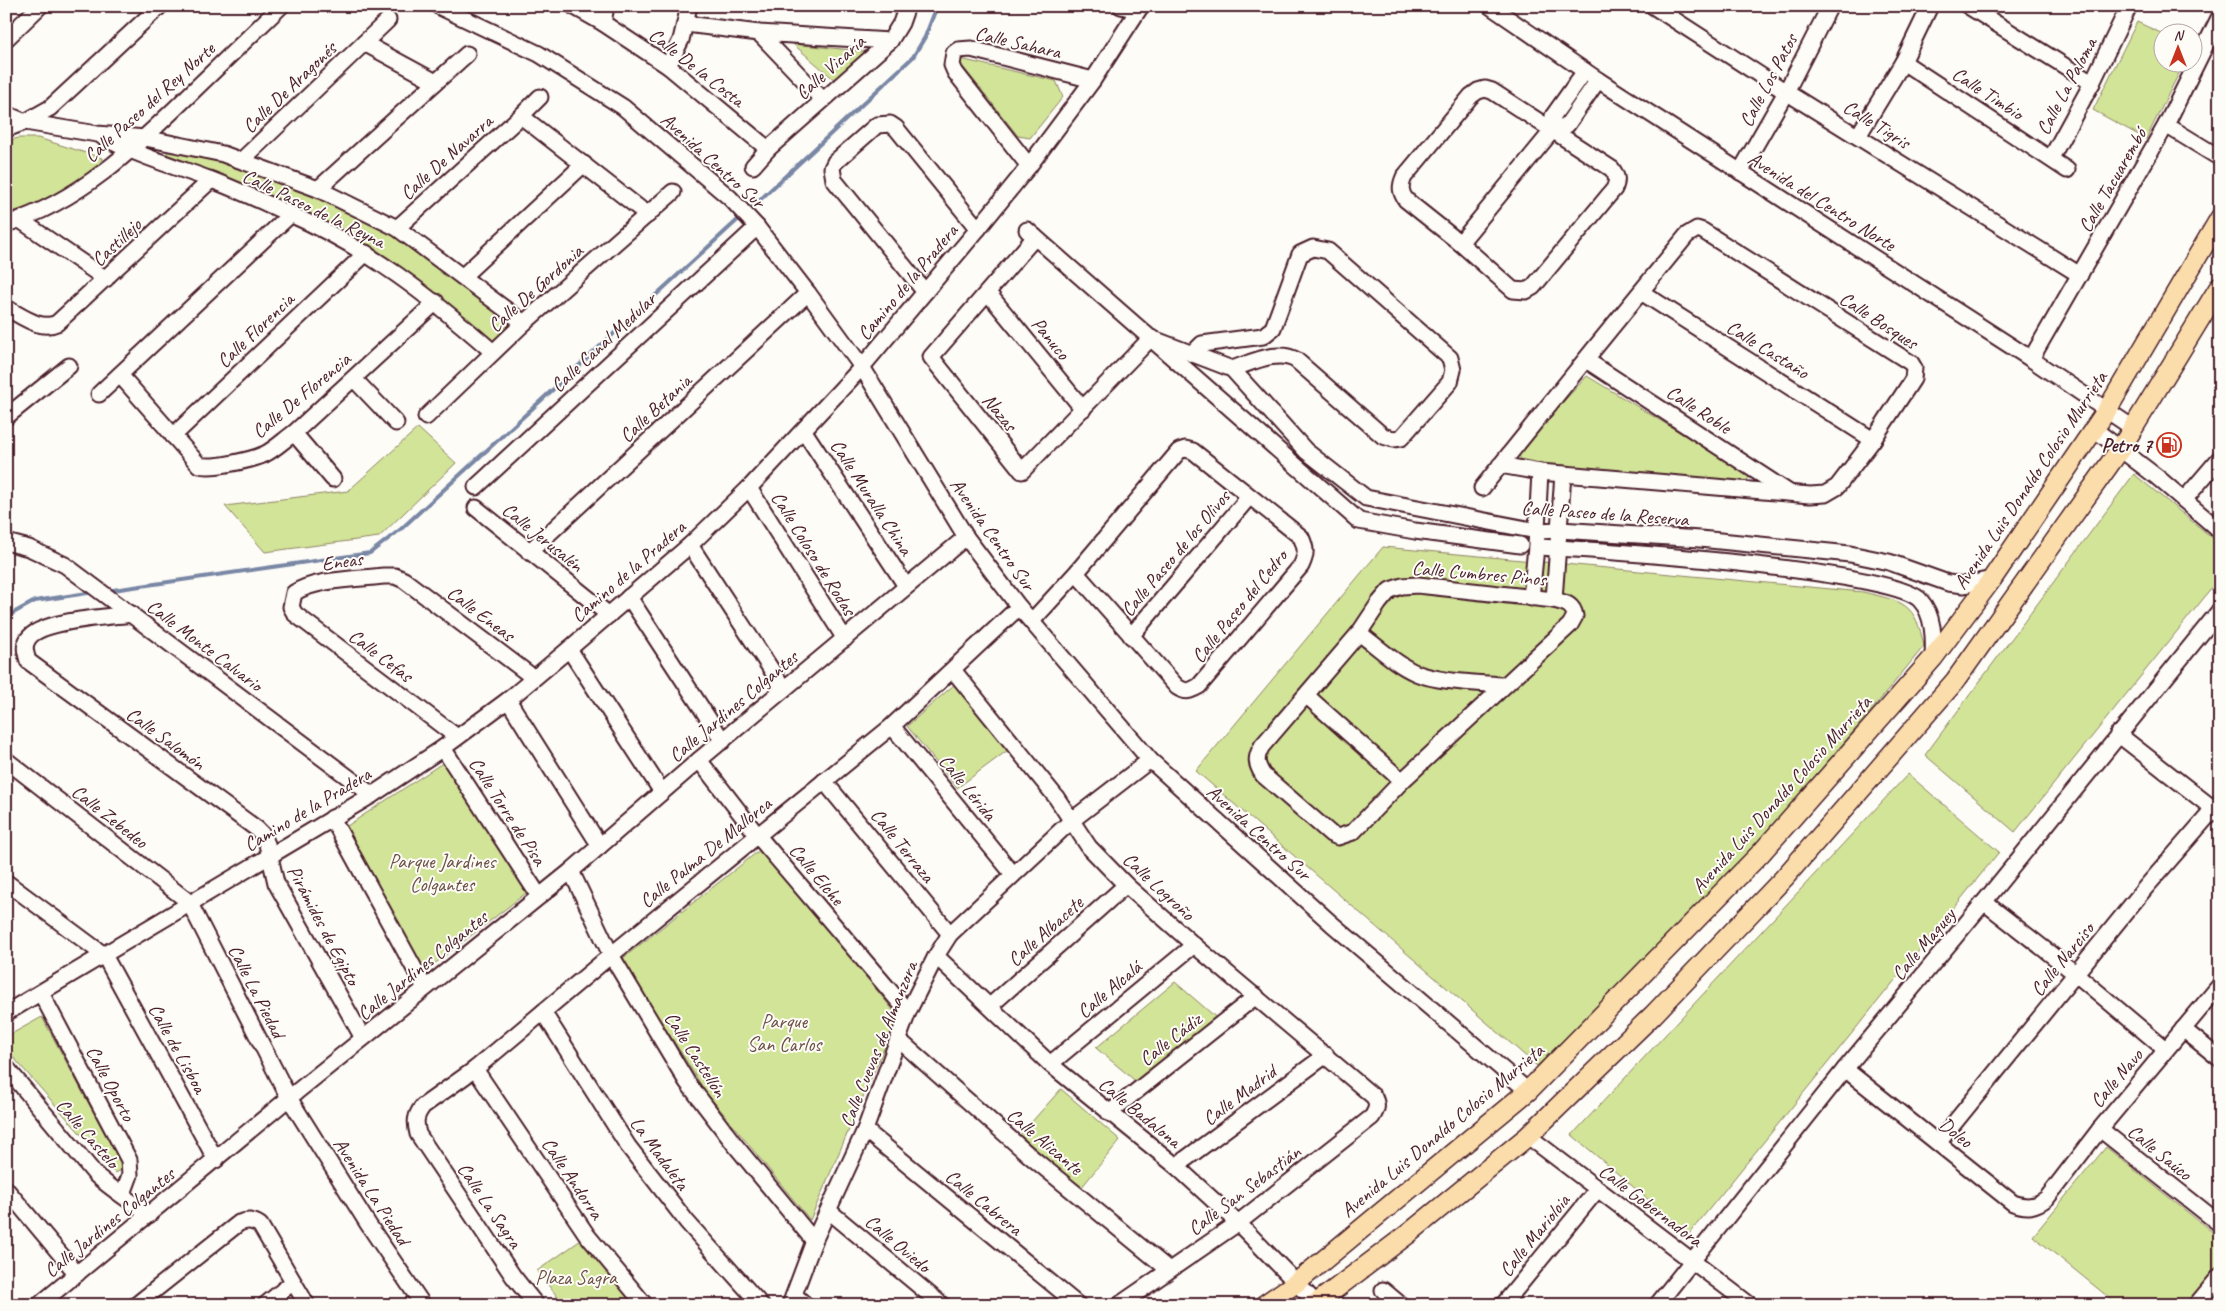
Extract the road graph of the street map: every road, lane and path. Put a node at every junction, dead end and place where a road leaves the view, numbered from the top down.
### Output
1 (40, 6) edge
2 (159, 6) edge
3 (281, 6) edge
4 (438, 6) edge
5 (573, 6) edge
6 (606, 6) edge
7 (688, 6) edge
8 (907, 6) edge
9 (1121, 6) edge
10 (1490, 6) edge
11 (1653, 6) edge
12 (1830, 6) edge
13 (1930, 6) edge
14 (1968, 6) edge
15 (2129, 6) edge
16 (1140, 8) edge
17 (2220, 16) edge
18 (388, 20) dead end
19 (603, 23) junction
20 (686, 24) junction
21 (759, 33) junction
22 (6, 39) edge
23 (890, 41) junction
24 (364, 43) junction
25 (466, 54) dead end
26 (1903, 62) junction
27 (668, 66) junction
28 (1585, 71) junction
29 (1093, 80) junction
30 (1598, 80) junction
31 (436, 82) junction
32 (2092, 83) junction
33 (1786, 92) junction
34 (540, 97) dead end
35 (823, 100) junction
36 (6, 114) edge
37 (521, 116) junction
38 (24, 122) junction
39 (2166, 125) junction
40 (6, 129) edge
41 (1552, 132) junction
42 (97, 134) junction
43 (1858, 136) junction
44 (145, 138) junction
45 (768, 150) junction
46 (130, 152) junction
47 (2051, 158) junction
48 (2220, 158) edge
49 (242, 160) junction
50 (584, 164) junction
51 (753, 166) dead end
52 (1029, 166) junction
53 (2067, 170) dead end
54 (1740, 172) junction
55 (211, 180) junction
56 (318, 189) junction
57 (674, 192) dead end
58 (291, 214) junction
59 (648, 216) junction
60 (2220, 218) edge
61 (13, 222) edge
62 (754, 223) junction
63 (397, 228) junction
64 (978, 229) junction
65 (1031, 233) joint
66 (1460, 243) junction
67 (366, 253) junction
68 (2080, 275) junction
69 (463, 276) junction
70 (106, 279) junction
71 (2220, 286) edge
72 (925, 292) junction
73 (1640, 292) junction
74 (808, 293) junction
75 (988, 293) junction
76 (436, 302) junction
77 (6, 308) edge
78 (524, 323) junction
79 (1151, 338) junction
80 (493, 352) junction
81 (1192, 354) junction
82 (2030, 359) junction
83 (1586, 360) junction
84 (69, 366) dead end
85 (862, 367) junction
86 (1232, 369) junction
87 (120, 375) junction
88 (354, 379) junction
89 (99, 394) dead end
90 (1083, 409) junction
91 (2107, 410) junction
92 (6, 417) edge
93 (426, 417) dead end
94 (396, 423) dead end
95 (2134, 428) junction
96 (2094, 429) junction
97 (804, 430) junction
98 (294, 433) junction
99 (173, 436) junction
100 (1873, 440) junction
101 (2121, 448) junction
102 (2220, 458) edge
103 (1500, 465) junction
104 (1540, 472) junction
105 (1563, 474) junction
106 (333, 479) dead end
107 (476, 487) dead end
108 (749, 488) junction
109 (1482, 488) dead end
110 (1789, 492) junction
111 (1250, 496) junction
112 (2184, 500) junction
113 (476, 508) dead end
114 (1560, 530) junction
115 (1537, 531) junction
116 (2220, 531) edge
117 (966, 538) junction
118 (6, 542) edge
119 (690, 545) junction
120 (1520, 545) dead end
121 (1536, 547) junction
122 (1558, 548) junction
123 (529, 552) junction
124 (1076, 573) junction
125 (1926, 574) junction
126 (1992, 579) junction
127 (404, 580) joint
128 (906, 586) junction
129 (1911, 592) junction
130 (629, 597) junction
131 (1531, 598) junction
132 (291, 599) joint
133 (1554, 600) junction
134 (1019, 607) junction
135 (2220, 610) edge
136 (132, 614) junction
137 (609, 615) junction
138 (1032, 621) junction
139 (1359, 633) junction
140 (1131, 636) junction
141 (844, 640) junction
142 (569, 649) junction
143 (1933, 658) junction
144 (953, 670) junction
145 (534, 678) junction
146 (1503, 686) junction
147 (784, 689) junction
148 (1307, 696) junction
149 (508, 700) junction
150 (892, 726) junction
151 (2118, 734) junction
152 (457, 737) junction
153 (722, 741) junction
154 (443, 748) junction
155 (6, 760) edge
156 (699, 760) junction
157 (1150, 760) junction
158 (824, 781) junction
159 (1402, 781) junction
160 (662, 792) junction
161 (372, 794) junction
162 (2218, 809) edge
163 (332, 818) junction
164 (1071, 821) junction
165 (758, 836) junction
166 (600, 846) junction
167 (269, 855) junction
168 (571, 871) junction
169 (1013, 874) junction
170 (6, 882) edge
171 (1126, 885) junction
172 (539, 896) junction
173 (189, 902) junction
174 (1984, 902) junction
175 (950, 934) junction
176 (1194, 945) junction
177 (104, 955) junction
178 (611, 955) junction
179 (936, 956) junction
180 (2076, 974) junction
181 (2220, 985) edge
182 (426, 988) junction
183 (41, 993) junction
184 (1256, 996) junction
185 (990, 1006) junction
186 (8, 1010) edge
187 (543, 1012) junction
188 (908, 1012) junction
189 (2183, 1029) junction
190 (363, 1038) junction
191 (899, 1040) junction
192 (2165, 1050) junction
193 (1326, 1055) junction
194 (2220, 1060) edge
195 (1050, 1064) junction
196 (6, 1067) edge
197 (475, 1069) junction
198 (1845, 1069) junction
199 (1528, 1091) junction
200 (1374, 1097) joint
201 (289, 1098) junction
202 (1109, 1113) junction
203 (415, 1123) joint
204 (2100, 1129) junction
205 (865, 1130) junction
206 (1528, 1136) junction
207 (1938, 1143) junction
208 (216, 1160) junction
209 (1176, 1166) junction
210 (6, 1189) edge
211 (1597, 1190) junction
212 (123, 1194) junction
213 (2047, 1198) joint
214 (829, 1211) junction
215 (149, 1215) junction
216 (1238, 1223) junction
217 (2220, 1224) edge
218 (814, 1242) junction
219 (1693, 1262) junction
220 (1169, 1270) junction
221 (77, 1274) junction
222 (2220, 1276) edge
223 (293, 1282) junction
224 (1296, 1283) junction
225 (1383, 1290) dead end
226 (792, 1300) edge
227 (1315, 1304) edge
228 (39, 1305) edge
229 (136, 1305) edge
230 (265, 1305) edge
231 (307, 1305) edge
232 (423, 1305) edge
233 (536, 1305) edge
234 (645, 1305) edge
235 (761, 1305) edge
236 (806, 1305) edge
237 (942, 1305) edge
238 (1078, 1305) edge
239 (1119, 1305) edge
240 (1264, 1305) edge
241 (1401, 1305) edge
242 (1502, 1305) edge
243 (1657, 1305) edge
244 (1750, 1305) edge
245 (2196, 1305) edge

1 - 22 street
2 - 38 street
3 - 44 street, Calle Paseo del Rey Norte
4 - 62 street, Avenida Centro Sur
5 - 19 street, Calle De la Costa
6 - 19 street
7 - 20 street
8 - 23 street, Calle Vicaría
9 - 16 street
10 - 28 street, Avenida del Centro Norte
11 - 33 street, Calle Tigris
12 - 33 street, Calle Los Patos
13 - 26 street
14 - 32 street
15 - 32 street, Calle La Paloma
16 - 29 street, Camino de la Pradera
17 - 39 street, Calle Tacuarembó
18 - 24 street, Calle De Aragonés
19 - 27 street, Calle De la Costa
20 - 21 street
20 - 27 street
21 - 23 street
21 - 35 street
23 - 35 street, Calle Vicaría
24 - 31 street, Calle De Aragonés
24 - 49 street, Calle De Aragonés
25 - 31 street
26 - 43 street
26 - 47 street, Calle Timbio
27 - 45 street, Calle De la Costa
28 - 30 street, Avenida del Centro Norte
28 - 41 street
29 - 52 street, Camino de la Pradera
29 - 52 street, Calle Sahara
30 - 41 street
30 - 54 street, Avenida del Centro Norte
31 - 56 street
32 - 47 street, Calle La Paloma
33 - 43 street, Calle Tigris
33 - 54 street, Calle Los Patos
34 - 37 street, Calle De Navarra
35 - 45 street, Calle Vicaría
36 - 38 street, Calle Paseo de la Reyna
37 - 50 street, Calle De Navarra
37 - 63 street, Calle De Navarra
38 - 40 street
38 - 42 street, Calle Paseo de la Reyna
39 - 48 street
39 - 68 street, Calle Tacuarembó
41 - 66 street
41 - 66 street
41 - 66 street
42 - 44 street, Calle Paseo de la Reyna
42 - 46 street, Calle Paseo de la Reyna
43 - 68 street, Calle Tigris
44 - 46 street, Calle Paseo del Rey Norte
44 - 49 street, Calle Paseo de la Reyna
45 - 51 street, Calle Vicaría
46 - 55 street, Calle Paseo de la Reyna
46 - 61 street, Calle Paseo del Rey Norte
47 - 53 street, Calle Timbio
49 - 56 street, Calle Paseo de la Reyna
50 - 59 street, Calle De Navarra
50 - 69 street
52 - 64 street, Camino de la Pradera
54 - 82 street, Avenida del Centro Norte
55 - 58 street, Calle Paseo de la Reyna
55 - 70 street, Castillejo
56 - 63 street, Calle Paseo de la Reyna
57 - 59 street, Calle De Gordonia
58 - 67 street, Calle Paseo de la Reyna
58 - 87 street
59 - 78 street, Calle De Gordonia
60 - 91 main road, Avenida Luis Donaldo Colosio Murrieta
61 - 70 street
62 - 74 street, Avenida Centro Sur
62 - 107 street, Calle Canal Medular
63 - 69 street, Calle Paseo de la Reyna
64 - 72 street, Camino de la Pradera
64 - 72 street
65 - 75 street, Nazas
65 - 79 street, Calle Paseo de la Reserva
67 - 76 street, Calle Paseo de la Reyna
67 - 99 street, Calle Florencia
68 - 82 street, Calle Tacuarembó
69 - 78 street, Calle Paseo de la Reyna
70 - 77 street, Castillejo
71 - 95 main road
72 - 85 street, Camino de la Pradera
73 - 83 street, Calle Bosques
73 - 100 street, Calle Castaño
73 - 100 street, Calle Bosques
74 - 85 street, Avenida Centro Sur
74 - 123 street, Calle Betania
75 - 90 street, Panuco
75 - 90 street, Nazas
76 - 80 street, Calle Paseo de la Reyna
76 - 88 street, Calle De Florencia
78 - 80 street, Calle De Gordonia
79 - 81 street, Calle Paseo de la Reserva
79 - 90 street, Nazas
79 - 120 street, Calle Paseo de la Reserva
80 - 93 street, Calle De Gordonia
81 - 86 street, Calle Paseo de la Reserva
81 - 86 street
82 - 91 street, Avenida del Centro Norte
83 - 103 street, Calle Bosques
83 - 110 street, Calle Roble
84 - 92 street
85 - 97 street, Camino de la Pradera
85 - 117 street, Avenida Centro Sur
86 - 115 street, Calle Paseo de la Reserva
87 - 89 street
87 - 99 street, Calle De Florencia
88 - 94 street
88 - 98 street, Calle De Florencia
91 - 95 street, Avenida del Centro Norte
91 - 96 main road, Avenida Luis Donaldo Colosio Murrieta
95 - 101 main road
96 - 101 street
96 - 126 main road, Avenida Luis Donaldo Colosio Murrieta
97 - 108 street, Camino de la Pradera
97 - 128 street, Calle Muralla China
98 - 99 street, Calle De Florencia
98 - 106 street
100 - 110 street, Calle Bosques
101 - 112 street
101 - 206 main road
102 - 112 street
103 - 104 street, Calle Bosques
103 - 109 street
104 - 105 street, Calle Bosques
104 - 115 street
105 - 110 street, Calle Bosques
105 - 114 street
108 - 119 street, Camino de la Pradera
108 - 141 street, Calle Coloso de Rodas
111 - 124 street, Calle Paseo del Cedro
111 - 140 street, Calle Paseo de los Olivos
111 - 140 street, Calle Paseo del Cedro
112 - 116 street
113 - 123 street, Calle Jerusalén
114 - 115 street, Calle Paseo de la Reserva
114 - 122 street
114 - 125 street, Calle Paseo de la Reserva
115 - 121 street
117 - 128 street, Calle Jardines Colgantes
117 - 134 street, Avenida Centro Sur
118 - 136 street, Calle Monte Calvario
119 - 130 street, Camino de la Pradera
119 - 147 street
121 - 122 street, Calle Paseo de la Reserva
121 - 131 street
122 - 129 street, Calle Paseo de la Reserva
122 - 133 street
123 - 137 street, Calle Jerusalén
124 - 138 street, Calle Paseo del Cedro
124 - 140 street, Calle Paseo del Cedro
125 - 126 street, Calle Paseo de la Reserva
125 - 129 street
126 - 143 main road, Avenida Luis Donaldo Colosio Murrieta
127 - 132 street, Eneas
127 - 145 street, Calle Eneas
128 - 141 street, Calle Jardines Colgantes
129 - 143 street
130 - 137 street, Camino de la Pradera
130 - 153 street
131 - 133 street, Calle Cumbres Pinos
131 - 139 street, Calle Cumbres Pinos
132 - 152 street, Calle Cefas
133 - 146 street, Calle Cumbres Pinos
134 - 138 street, Avenida Centro Sur
134 - 144 street, Calle Palma De Mallorca
135 - 151 street, Calle Maguey
136 - 161 street, Calle Monte Calvario
136 - 167 street, Calle Salomón
137 - 142 street, Camino de la Pradera
138 - 157 street, Avenida Centro Sur
139 - 146 street
139 - 148 street, Calle Cumbres Pinos
141 - 147 street, Calle Jardines Colgantes
142 - 145 street, Camino de la Pradera
142 - 160 street
143 - 199 main road, Avenida Luis Donaldo Colosio Murrieta
144 - 150 street, Calle Palma De Mallorca
144 - 164 street, Calle Logroño
145 - 149 street, Camino de la Pradera
146 - 159 street, Calle Cumbres Pinos
147 - 153 street, Calle Jardines Colgantes
148 - 159 street
148 - 159 street, Calle Cumbres Pinos
149 - 152 street, Camino de la Pradera
149 - 166 street
150 - 158 street, Calle Palma De Mallorca
150 - 169 street, Calle Lérida
151 - 162 street
151 - 174 street, Calle Maguey
152 - 154 street, Camino de la Pradera
153 - 156 street, Calle Jardines Colgantes
154 - 161 street, Camino de la Pradera
154 - 172 street, Calle Torre de Pisa
155 - 173 street, Calle Zebedeo
156 - 160 street, Calle Jardines Colgantes
156 - 165 street, Calle Elche
157 - 164 street, Calle Cuevas de Almanzora
157 - 199 street, Avenida Centro Sur
158 - 165 street, Calle Palma De Mallorca
158 - 175 street, Calle Terraza
160 - 166 street, Calle Jardines Colgantes
161 - 163 street, Camino de la Pradera
162 - 180 street, Calle Narciso
163 - 167 street, Camino de la Pradera
163 - 182 street
164 - 169 street, Calle Cuevas de Almanzora
164 - 171 street, Calle Logroño
165 - 178 street, Calle Palma De Mallorca
165 - 188 street, Calle Elche
166 - 168 street, Calle Jardines Colgantes
167 - 173 street, Camino de la Pradera
167 - 190 street, Pirámides de Egipto
168 - 172 street, Calle Jardines Colgantes
168 - 178 street, Calle Castellón
169 - 175 street, Calle Cuevas de Almanzora
170 - 177 street
171 - 176 street, Calle Logroño
171 - 185 street, Calle Albacete
172 - 182 street, Calle Jardines Colgantes
173 - 177 street, Camino de la Pradera
173 - 201 street, Calle La Piedad
174 - 180 street
174 - 198 street, Calle Maguey
175 - 179 street, Calle Cuevas de Almanzora
176 - 184 street, Calle Logroño
176 - 195 street, Calle Alcalá
177 - 183 street, Camino de la Pradera
177 - 208 street, Calle de Lisboa
178 - 187 street, Calle Palma De Mallorca
178 - 218 street, Calle Castellón
179 - 185 street, Calle Badalona
179 - 188 street, Calle Cuevas de Almanzora
180 - 192 street
180 - 207 street, Calle Narciso
181 - 189 street, Calle Navo
182 - 190 street, Calle Jardines Colgantes
183 - 186 street, Camino de la Pradera
183 - 212 street, Calle Oporto
184 - 193 street, Calle Logroño
184 - 202 street, Calle Cádiz
185 - 195 street, Calle Badalona
187 - 197 street, Calle Palma De Mallorca
187 - 235 street, La Madaleta
188 - 191 street, Calle Cuevas de Almanzora
189 - 192 street, Calle Navo
189 - 194 street
190 - 201 street, Calle Jardines Colgantes
191 - 205 street, Calle Cuevas de Almanzora
191 - 220 street, Calle Alicante
192 - 204 street, Calle Navo
193 - 200 street, Calle Logroño
193 - 209 street, Calle Madrid
195 - 202 street, Calle Badalona
196 - 212 street, Calle Castelo
197 - 203 street, Calle Palma De Mallorca
197 - 234 street, Calle Andorra
198 - 207 street, Doleo
198 - 219 street, Calle Maguey
199 - 224 main road, Avenida Luis Donaldo Colosio Murrieta
200 - 216 street, Calle San Sebastián
201 - 208 street, Calle Jardines Colgantes
201 - 232 street, Avenida La Piedad
202 - 209 street, Calle Badalona
203 - 233 street, Calle La Sagra
204 - 213 street, Calle Navo
204 - 217 street, Calle Saúco
205 - 214 street, Calle Cuevas de Almanzora
205 - 238 street, Calle Cabrera
206 - 211 street, Calle Gobernadora
206 - 227 main road
207 - 213 street, Doleo
208 - 215 street, Calle Jardines Colgantes
209 - 216 street, Calle Badalona
210 - 221 street
211 - 219 street, Calle Gobernadora
211 - 242 street, Calle Marioloia
212 - 215 street, Calle Castelo
214 - 218 street, Calle Cuevas de Almanzora
214 - 237 street, Calle Oviedo
215 - 221 street, Calle Jardines Colgantes
216 - 220 street, Calle San Sebastián
216 - 224 street, Calle Badalona
218 - 226 street, Calle Cuevas de Almanzora
219 - 243 street, Calle Maguey
219 - 244 street, Calle Gobernadora
220 - 239 street, Calle San Sebastián
221 - 228 street, Calle Jardines Colgantes
222 - 245 street
223 - 229 street
223 - 230 street
223 - 231 street
224 - 227 street, Calle Badalona
224 - 240 main road, Avenida Luis Donaldo Colosio Murrieta
225 - 241 street
226 - 236 street

